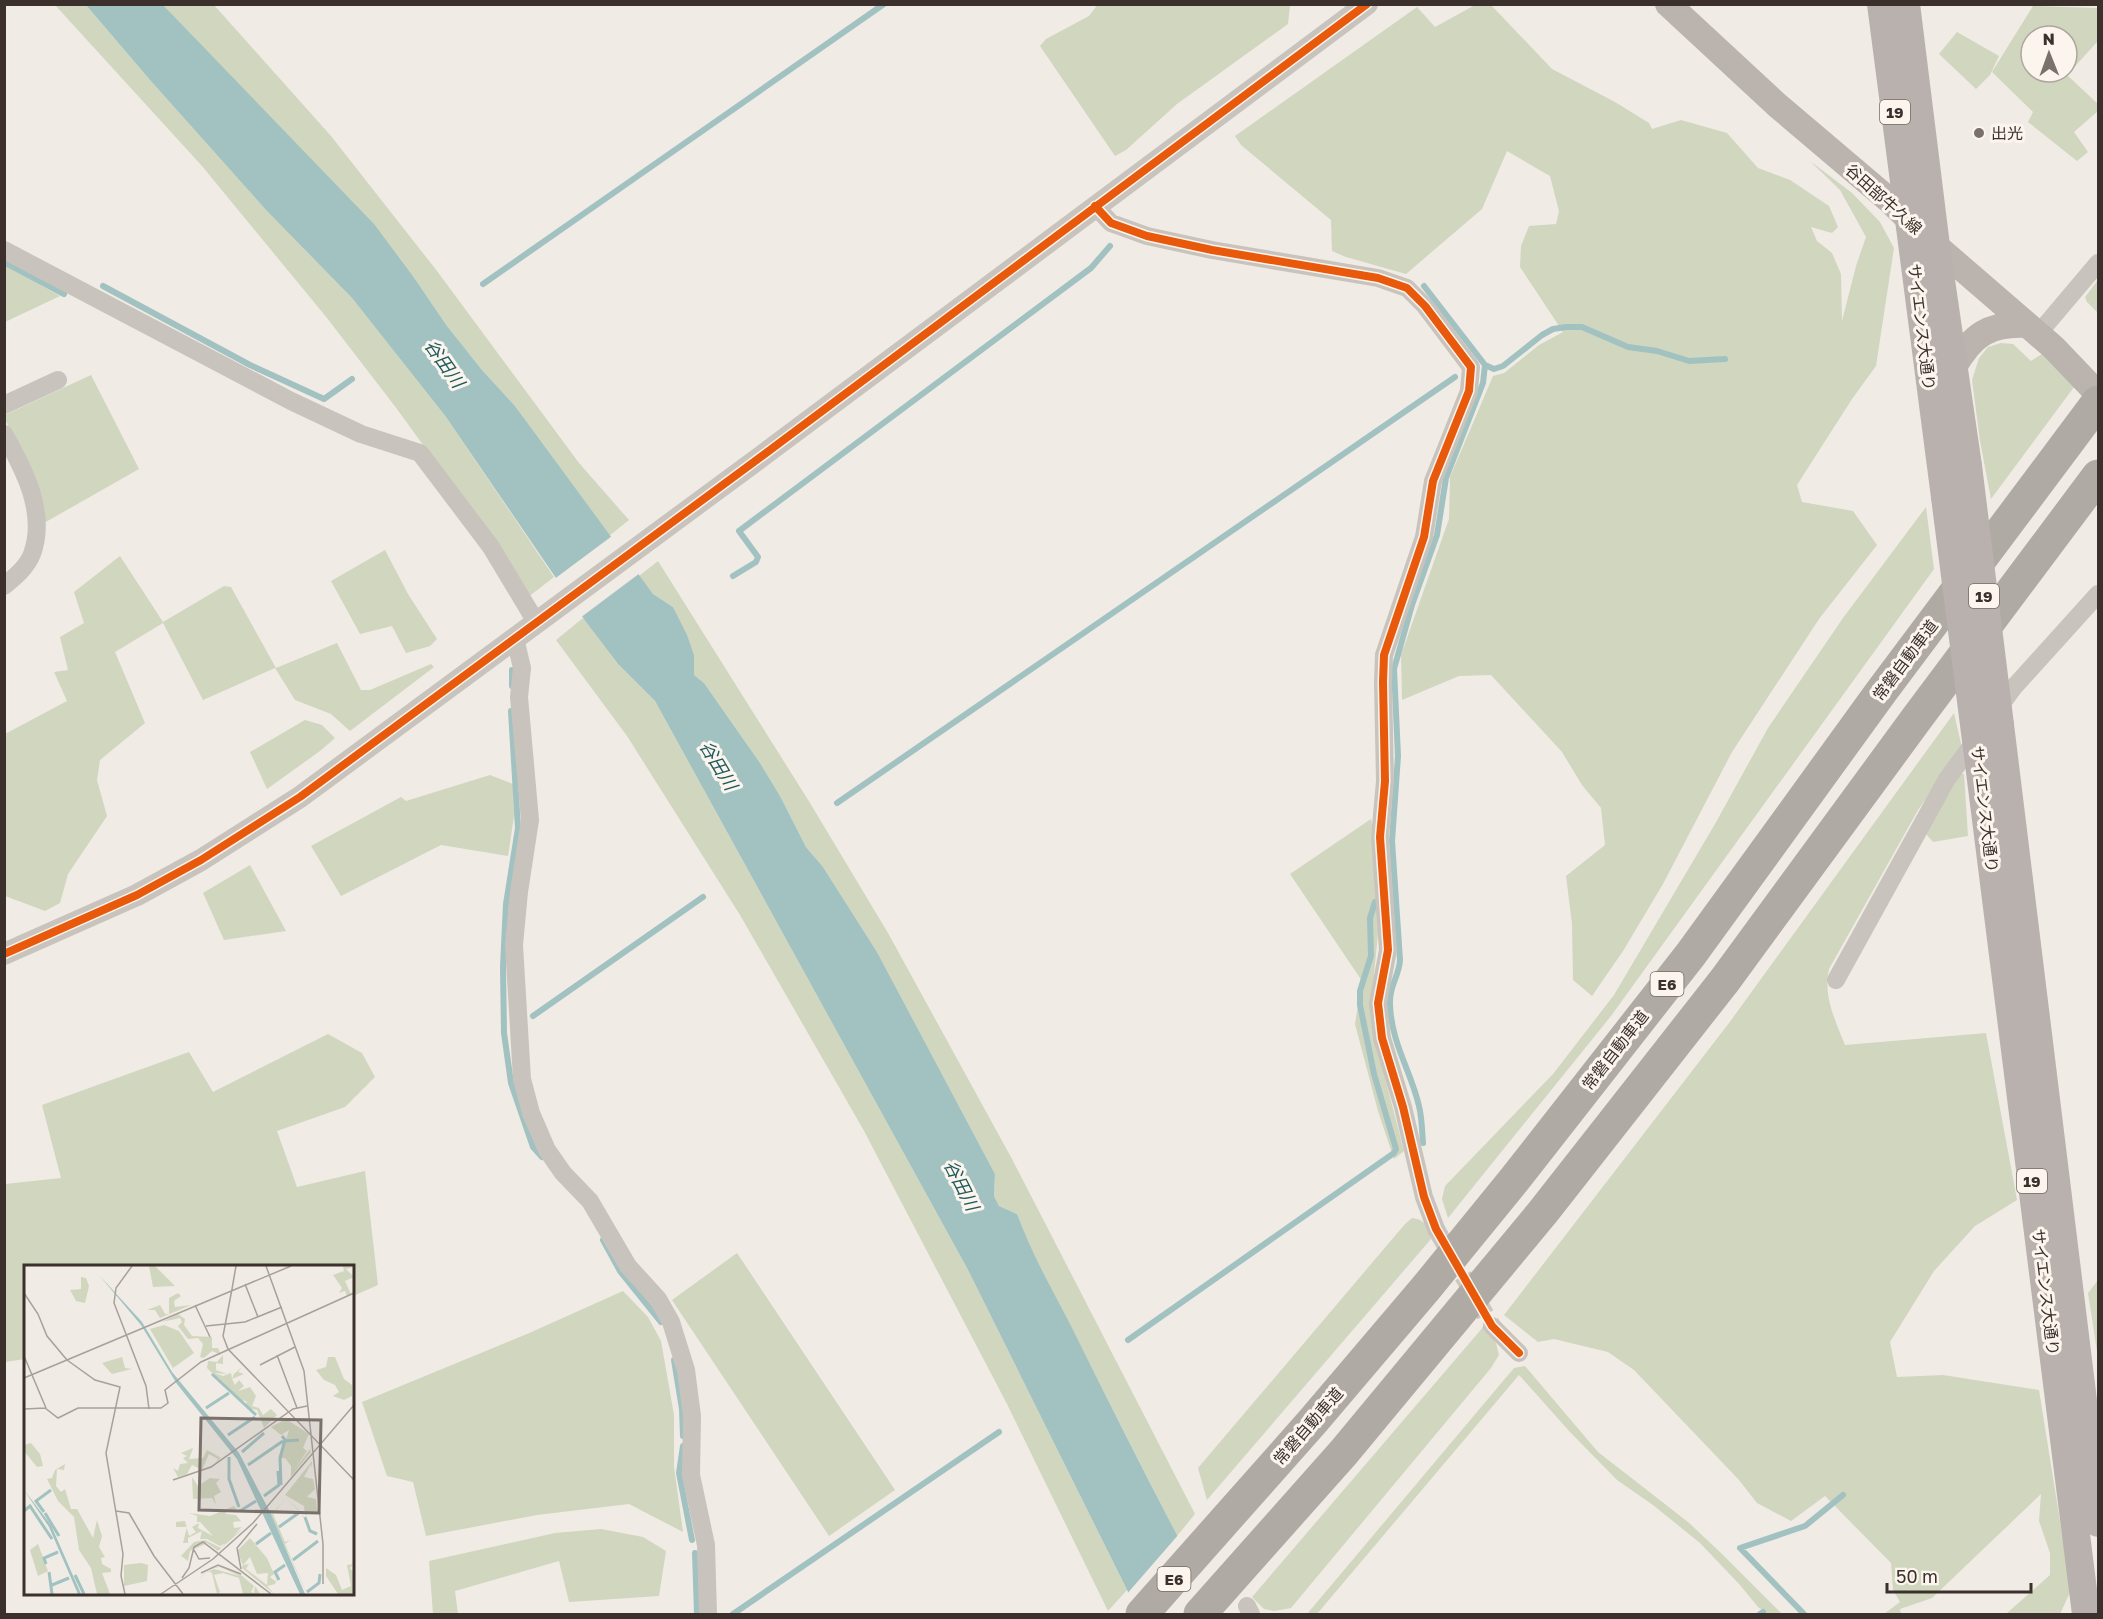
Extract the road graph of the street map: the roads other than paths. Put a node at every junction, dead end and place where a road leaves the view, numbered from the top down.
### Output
1 (1367, 4) edge
2 (1668, 4) edge
3 (1881, 4) edge
4 (1906, 4) edge
5 (1095, 206) junction
6 (1908, 220) junction
7 (1936, 246) junction
8 (4, 250) edge
9 (2098, 263) edge
10 (2039, 335) junction
11 (1954, 367) junction
12 (58, 380) dead end
13 (2098, 394) edge
14 (2098, 402) edge
15 (4, 405) edge
16 (4, 434) edge
17 (2098, 476) edge
18 (4, 586) edge
19 (2097, 600) edge
20 (539, 620) junction
21 (514, 638) junction
22 (4, 954) edge
23 (1836, 980) dead end
24 (1436, 1230) tunnel mouth
25 (1492, 1326) tunnel mouth
26 (1519, 1353) dead end
27 (2098, 1523) edge
28 (1223, 1606) edge
29 (708, 1614) edge
30 (1142, 1614) edge
31 (2086, 1614) edge

1 - 5 street
2 - 6 main road, 谷田部牛久線
3 - 6 main road, サイエンス大通り / 19
4 - 7 main road, サイエンス大通り / 19
5 - 20 street
5 - 24 street
6 - 7 main road, 谷田部牛久線
6 - 31 main road, サイエンス大通り / 19, bridge
7 - 10 main road, 谷田部牛久線
7 - 11 main road, サイエンス大通り / 19
8 - 20 street
9 - 10 street
10 - 11 main road
10 - 13 main road, 谷田部牛久線
11 - 27 main road, サイエンス大通り / 19, bridge
12 - 15 street
14 - 30 highway, 常磐自動車道 / E6
16 - 18 street
17 - 28 highway, E6
19 - 23 street
20 - 21 street
21 - 22 street
21 - 29 street
25 - 26 street

